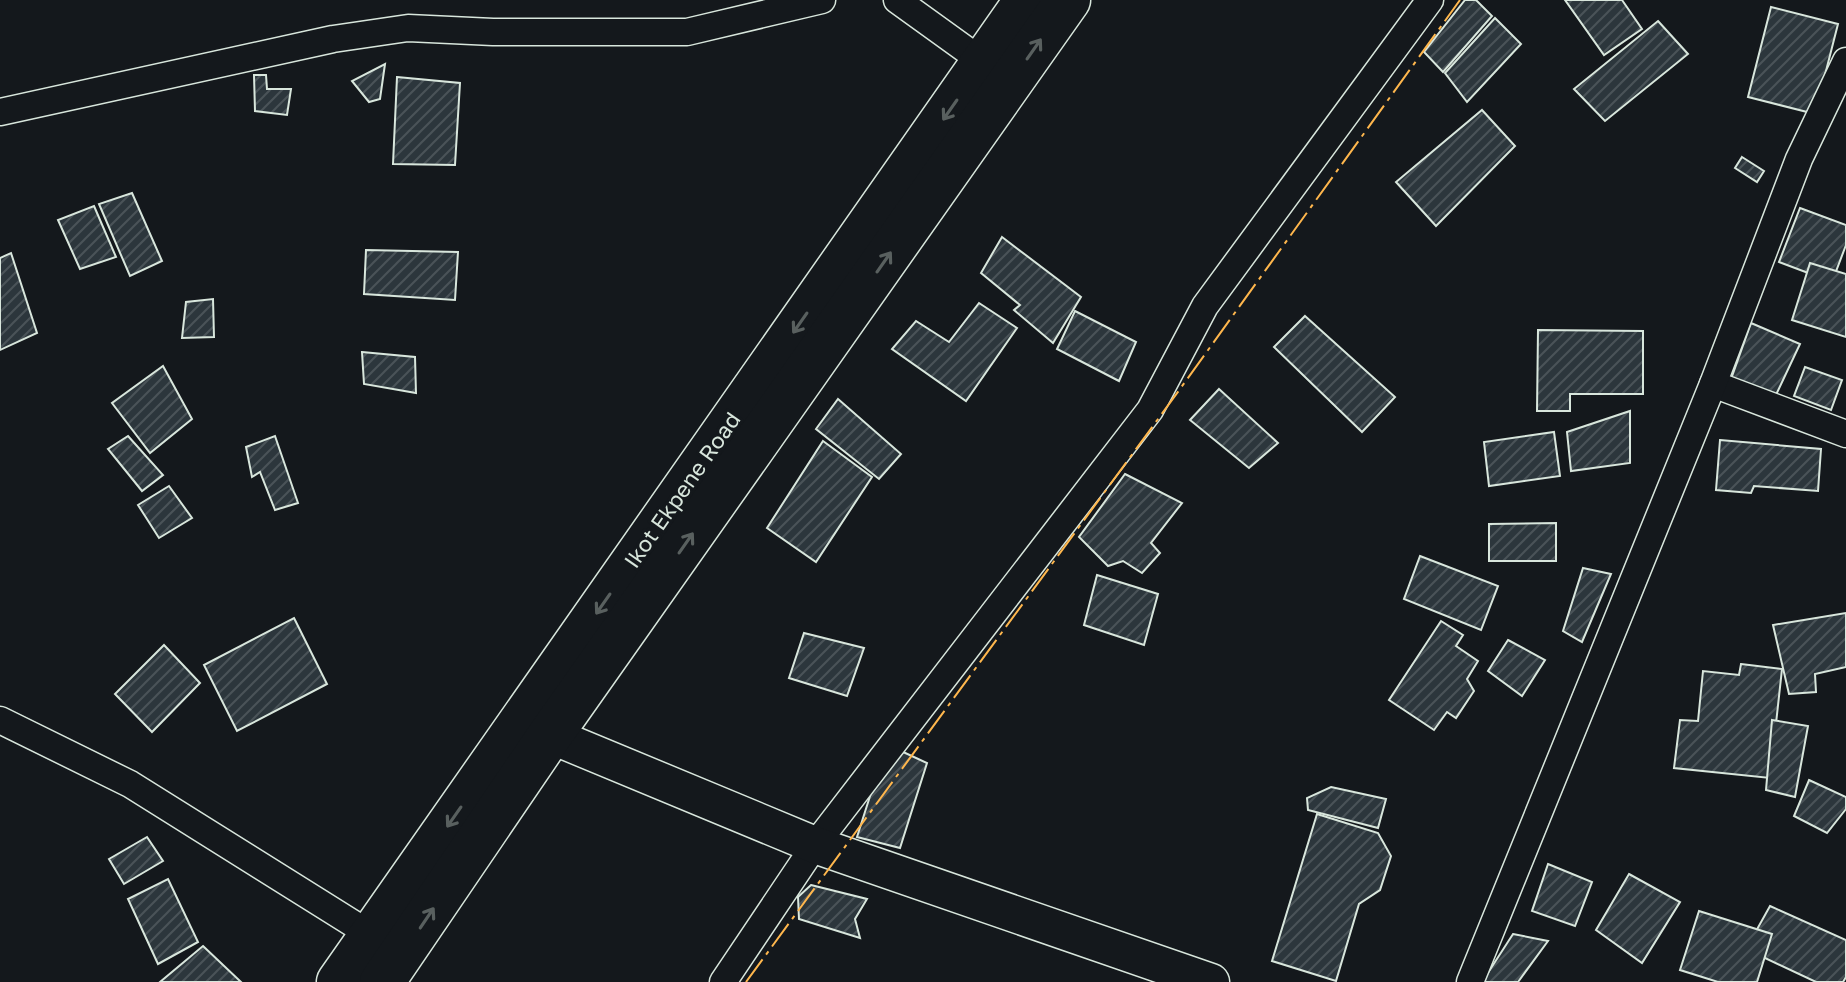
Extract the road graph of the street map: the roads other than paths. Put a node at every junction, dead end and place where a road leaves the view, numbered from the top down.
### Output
1 (822, 0) edge
2 (897, 0) edge
3 (1027, 0) edge
4 (1068, 0) edge
5 (1430, 0) edge
6 (1846, 61) edge
7 (995, 75) junction
8 (0, 112) edge
9 (1713, 384) junction
10 (1846, 434) edge
11 (0, 720) edge
12 (550, 735) junction
13 (815, 845) junction
14 (385, 958) edge
15 (339, 982) edge
16 (723, 982) edge
17 (1211, 982) edge
18 (1470, 982) edge

1 - 8 street
2 - 7 street
3 - 7 highway, Ikot Ekpene Road
7 -> 4 highway, Ikot Ekpene Road
5 - 13 street
6 - 9 street
12 -> 7 highway, Ikot Ekpene Road
7 -> 14 highway, Ikot Ekpene Road
9 - 10 street
9 - 18 street
11 - 14 street
12 - 13 street
14 -> 12 highway, Ikot Ekpene Road
13 - 16 street
13 - 17 street
14 - 15 highway, Ikot Ekpene Road

